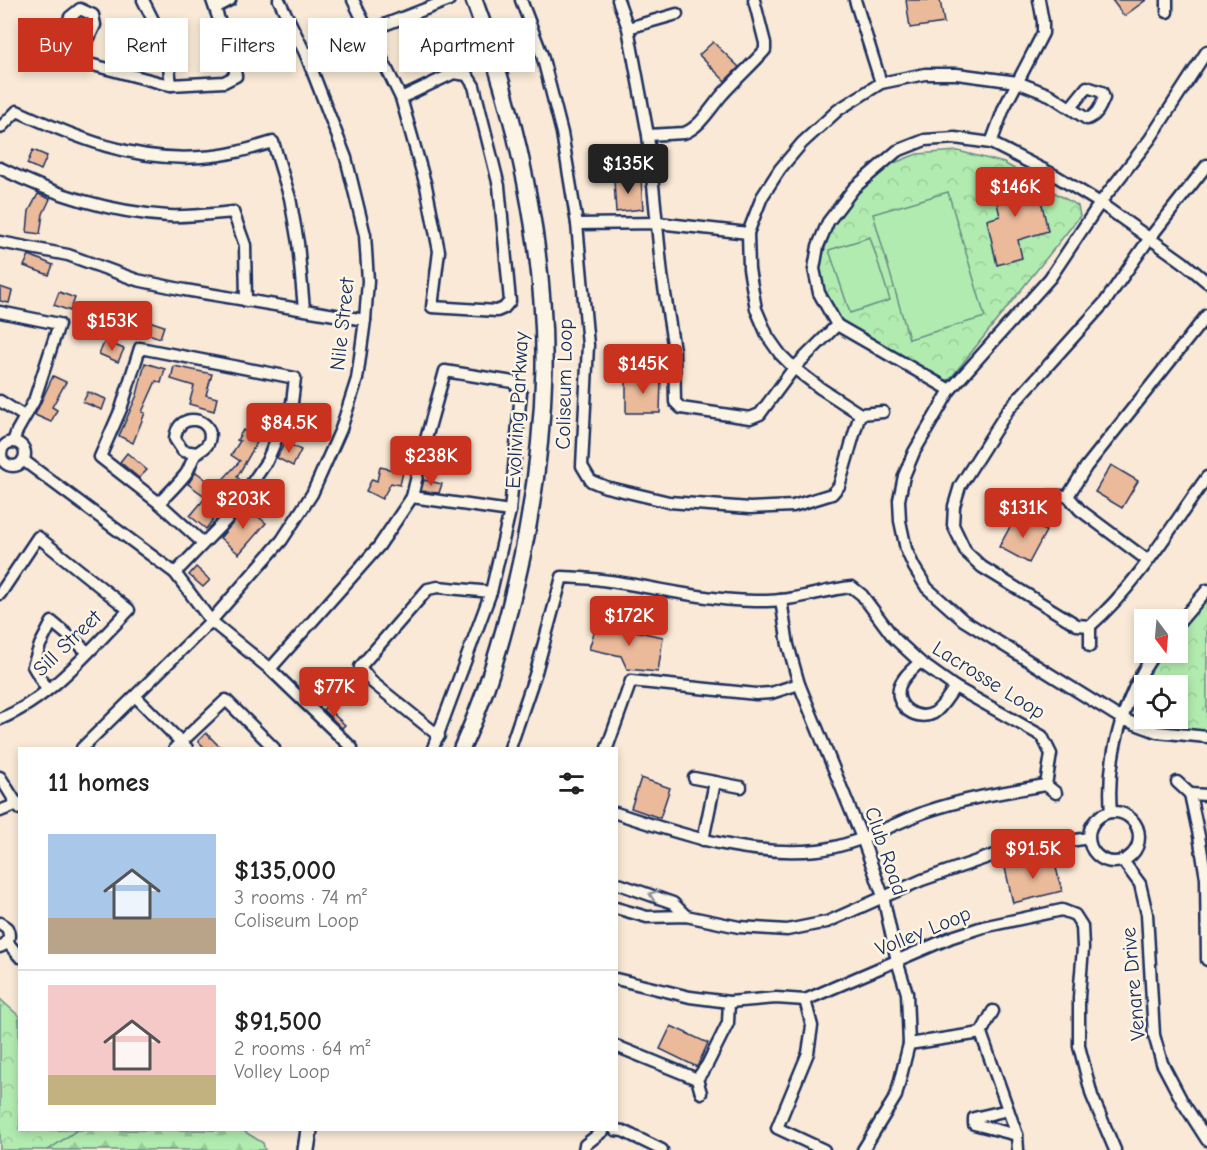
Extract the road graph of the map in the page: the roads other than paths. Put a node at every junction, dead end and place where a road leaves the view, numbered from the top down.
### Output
1 (143, 0) edge
2 (230, 0) edge
3 (279, 0) edge
4 (353, 0) edge
5 (449, 0) edge
6 (474, 0) edge
7 (522, 0) edge
8 (618, 0) edge
9 (754, 0) edge
10 (855, 0) edge
11 (1039, 0) edge
12 (1167, 0) edge
13 (213, 4) edge
14 (1167, 12) dead end
15 (677, 14) dead end
16 (362, 18) edge
17 (387, 24) edge
18 (628, 28) junction
19 (1207, 51) edge
20 (306, 55) joint
21 (78, 61) joint
22 (93, 65) edge
23 (387, 70) edge
24 (1017, 82) junction
25 (881, 83) junction
26 (171, 84) junction
27 (401, 98) junction
28 (1070, 108) dead end
29 (0, 128) edge
30 (648, 135) junction
31 (991, 143) junction
32 (1207, 165) edge
33 (0, 168) edge
34 (1100, 203) junction
35 (658, 223) junction
36 (578, 224) junction
37 (748, 233) junction
38 (1149, 239) junction
39 (0, 242) edge
40 (1207, 282) edge
41 (246, 301) junction
42 (304, 309) junction
43 (0, 312) edge
44 (1207, 315) edge
45 (365, 320) junction
46 (837, 325) junction
47 (794, 368) junction
48 (950, 390) junction
49 (0, 402) edge
50 (883, 412) dead end
51 (860, 414) junction
52 (24, 416) junction
53 (13, 442) junction
54 (197, 453) dead end
55 (1, 459) edge
56 (23, 460) junction
57 (1207, 477) edge
58 (1050, 496) dead end
59 (1068, 496) junction
60 (412, 497) junction
61 (159, 503) junction
62 (510, 511) junction
63 (203, 543) junction
64 (1147, 560) junction
65 (175, 573) junction
66 (1207, 590) edge
67 (491, 592) junction
68 (0, 594) edge
69 (781, 600) junction
70 (1188, 612) edge
71 (211, 621) junction
72 (1089, 626) junction
73 (1090, 646) dead end
74 (88, 652) junction
75 (920, 662) junction
76 (1148, 663) edge
77 (270, 669) junction
78 (799, 684) junction
79 (955, 687) junction
80 (47, 690) junction
81 (136, 696) junction
82 (0, 719) edge
83 (1122, 719) junction
84 (440, 736) junction
85 (1207, 736) edge
86 (83, 747) edge
87 (181, 747) edge
88 (273, 747) edge
89 (351, 747) edge
90 (434, 747) edge
91 (462, 747) edge
92 (510, 747) edge
93 (607, 747) edge
94 (0, 777) edge
95 (694, 778) dead end
96 (715, 782) junction
97 (1177, 782) dead end
98 (1046, 784) junction
99 (741, 787) dead end
100 (1056, 793) dead end
101 (1191, 794) junction
102 (1207, 795) edge
103 (18, 804) edge
104 (18, 805) edge
105 (0, 811) edge
106 (1111, 812) junction
107 (618, 814) edge
108 (862, 838) junction
109 (1088, 838) junction
110 (703, 840) junction
111 (1123, 861) junction
112 (1207, 878) edge
113 (618, 884) edge
114 (883, 896) junction
115 (618, 909) edge
116 (686, 916) junction
117 (0, 923) edge
118 (4, 945) edge
119 (18, 956) edge
120 (1207, 960) edge
121 (897, 961) junction
122 (618, 979) edge
123 (805, 1000) junction
124 (729, 1002) junction
125 (993, 1011) dead end
126 (981, 1033) junction
127 (909, 1044) junction
128 (618, 1047) edge
129 (697, 1079) junction
130 (701, 1093) dead end
131 (1008, 1110) junction
132 (618, 1130) edge
133 (309, 1131) edge
134 (603, 1131) edge
135 (1017, 1135) junction
136 (1207, 1140) edge
137 (306, 1150) edge
138 (584, 1150) edge
139 (662, 1150) edge
140 (824, 1150) edge
141 (863, 1150) edge
142 (1018, 1150) edge
143 (1115, 1150) edge

1 - 26 street
2 - 13 street
3 - 20 street, Nile Street
4 - 16 street
5 - 17 street
6 - 91 street, Evoliving Parkway
7 - 36 street, Coliseum Loop
8 - 18 street
9 - 30 street
10 - 25 street
11 - 24 street
12 - 14 street
13 - 26 street
15 - 18 street
18 - 30 street
19 - 34 street
20 - 45 street, Nile Street
21 - 21 street
22 - 26 street
23 - 27 street
24 - 25 street
24 - 28 street
24 - 31 street
25 - 37 street
27 - 27 street
29 - 42 street
30 - 35 street
31 - 34 street
31 - 46 street
32 - 38 street
33 - 41 street
34 - 38 street
34 - 48 street
35 - 36 street
35 - 37 street
35 - 47 street
36 - 51 street, Coliseum Loop
37 - 47 street
38 - 40 street
38 - 72 street
39 - 41 street
41 - 42 street
42 - 45 street
43 - 52 street
44 - 59 street
45 - 71 street, Nile Street
46 - 47 street
46 - 48 street
47 - 51 street
48 - 83 street
49 - 52 street
50 - 51 street
52 - 53 street
53 - 55 street
53 - 56 street
54 - 61 street
55 - 56 street
56 - 65 street
57 - 64 street
58 - 59 street
59 - 64 street
60 - 62 street
60 - 62 street
60 - 77 street
61 - 63 street
61 - 63 street
62 - 67 street
63 - 65 street
64 - 72 street
65 - 71 street
66 - 70 street
67 - 84 street
67 - 84 street
68 - 74 street, Sill Street
69 - 75 street, Lacrosse Loop
69 - 78 street, Club Road
69 - 92 street, Lacrosse Loop
71 - 77 street
71 - 81 street, Nile Street
72 - 73 street
74 - 80 street, Sill Street
74 - 80 street
75 - 79 street, Lacrosse Loop
75 - 79 street
76 - 83 street
77 - 89 street
78 - 93 street
78 - 108 street, Club Road
79 - 98 street, Lacrosse Loop
80 - 82 street, Sill Street
81 - 86 street, Nile Street
81 - 87 street
83 - 85 street
83 - 106 street
84 - 90 street
87 - 88 street
94 - 103 street
95 - 96 street
96 - 99 street
96 - 110 street
97 - 101 street
98 - 100 street
98 - 108 street
101 - 102 street
101 - 112 street
104 - 105 street
106 - 109 street
106 - 111 street
107 - 110 street
108 - 110 street
108 - 114 street, Club Road
109 - 111 street
109 - 114 street
111 - 136 street, Venare Drive
112 - 120 street
116 -> 113 street
114 - 116 street
114 - 121 street, Club Road
115 - 116 street
117 - 118 street
118 - 119 street
121 - 123 street, Volley Loop
121 - 127 street, Club Road
121 - 143 street, Volley Loop
122 - 124 street
123 - 124 street
123 - 140 street
124 - 129 street
125 - 126 street
126 - 127 street
126 - 131 street
127 - 141 street, Club Road
128 - 129 street
129 - 130 street
131 - 135 street
131 - 135 street
132 - 139 street
133 - 137 street
134 - 138 street
135 - 142 street

